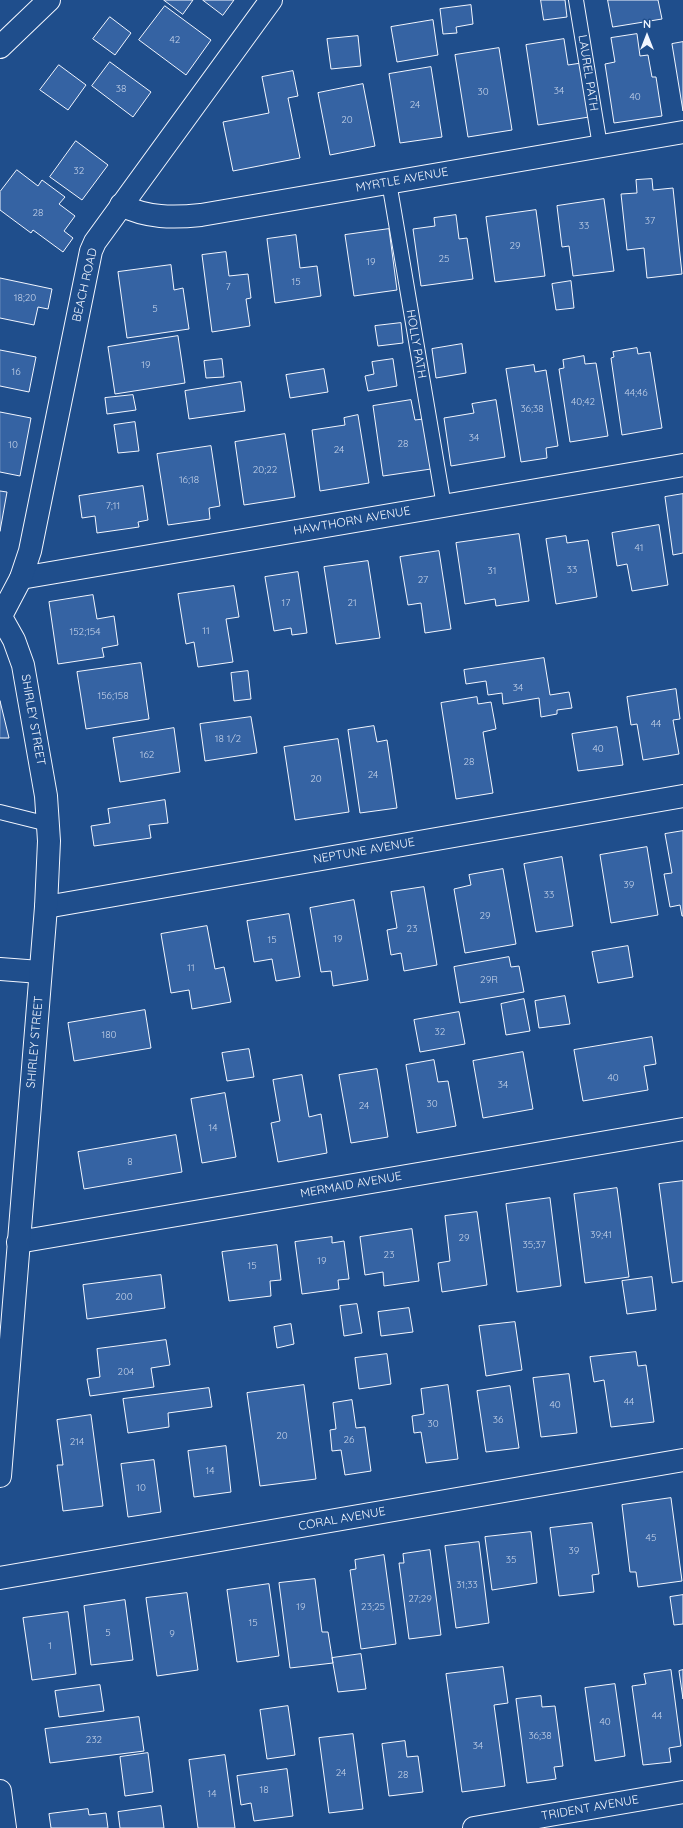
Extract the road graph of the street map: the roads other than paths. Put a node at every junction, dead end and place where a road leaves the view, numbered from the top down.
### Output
1 (49, 0) edge
2 (271, 0) edge
3 (576, 0) edge
4 (0, 47) edge
5 (683, 132) edge
6 (600, 146) junction
7 (389, 182) junction
8 (121, 205) junction
9 (683, 465) edge
10 (444, 506) junction
11 (21, 578) junction
12 (0, 615) edge
13 (683, 796) edge
14 (0, 812) edge
15 (48, 824) junction
16 (46, 907) junction
17 (0, 969) edge
18 (40, 972) junction
19 (683, 1129) edge
20 (18, 1242) junction
21 (683, 1460) edge
22 (0, 1476) edge
23 (0, 1578) edge
24 (0, 1791) edge
25 (683, 1792) edge
26 (5, 1828) edge
27 (474, 1828) edge

1 - 4 street
2 - 8 street, BEACH ROAD
3 - 6 lane, LAUREL PATH
5 - 6 street, MYRTLE AVENUE
6 - 7 street, MYRTLE AVENUE
7 - 8 street, MYRTLE AVENUE
7 - 10 lane, HOLLY PATH
8 - 11 street, BEACH ROAD
9 - 10 street, HAWTHORN AVENUE
10 - 11 street, HAWTHORN AVENUE
11 - 12 street, BEACH ROAD
12 - 15 street, SHIRLEY STREET
13 - 16 street, NEPTUNE AVENUE
14 - 15 lane
15 - 16 street, SHIRLEY STREET
16 - 18 street, SHIRLEY STREET
17 - 18 street
18 - 20 street, SHIRLEY STREET
19 - 20 street, MERMAID AVENUE
20 - 22 street, SHIRLEY STREET
21 - 23 street, CORAL AVENUE
24 - 26 street
25 - 27 street, TRIDENT AVENUE

